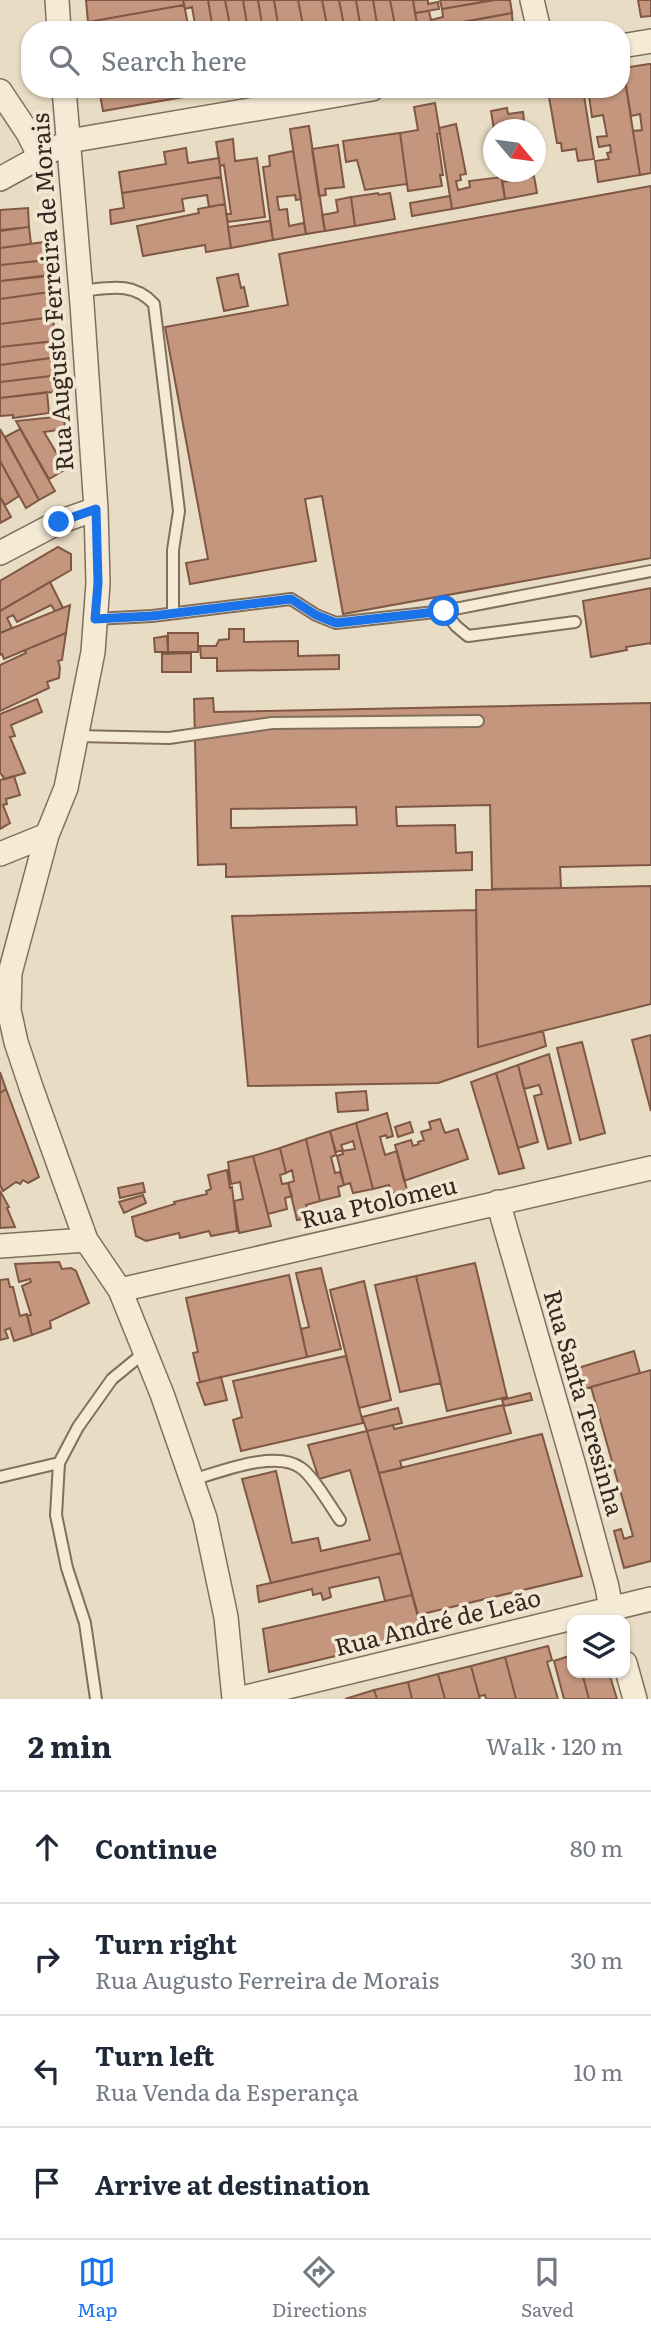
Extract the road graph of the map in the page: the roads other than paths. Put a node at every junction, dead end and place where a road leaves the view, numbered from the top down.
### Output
1 (57, 0) edge
2 (532, 0) edge
3 (58, 21) edge
4 (536, 21) edge
5 (651, 41) edge
6 (630, 44) edge
7 (0, 91) edge
8 (65, 98) edge
9 (320, 98) edge
10 (69, 141) junction
11 (40, 158) junction
12 (0, 179) edge
13 (81, 291) junction
14 (96, 509) junction
15 (0, 552) edge
16 (651, 571) edge
17 (444, 611) junction
18 (173, 613) junction
19 (95, 619) junction
20 (575, 622) dead end
21 (478, 721) dead end
22 (76, 736) junction
23 (47, 835) junction
24 (0, 854) edge
25 (651, 1168) edge
26 (498, 1202) junction
27 (86, 1240) junction
28 (0, 1246) edge
29 (120, 1290) junction
30 (145, 1352) junction
31 (59, 1463) junction
32 (0, 1478) edge
33 (192, 1480) junction
34 (340, 1520) dead end
35 (651, 1599) edge
36 (611, 1614) edge
37 (629, 1678) edge
38 (96, 1699) edge
39 (236, 1699) edge
40 (635, 1699) edge

1 - 3 street
2 - 4 street
5 - 6 street
7 - 11 street
8 - 10 street, Rua Augusto Ferreira de Morais
9 - 10 street
10 - 11 street
10 - 13 street, Rua Augusto Ferreira de Morais
11 - 12 street
13 - 14 street, Rua Augusto Ferreira de Morais
13 - 18 lane
14 - 15 street
14 - 19 street, Rua Augusto Ferreira de Morais
16 - 17 lane
17 - 18 lane
17 - 20 lane
18 - 19 lane
19 - 22 street, Rua Augusto Ferreira de Morais
21 - 22 lane
22 - 23 street, Rua Augusto Ferreira de Morais
23 - 24 street
23 - 27 street, Rua Augusto Ferreira de Morais
25 - 26 street, Rua Ptolomeu
26 - 29 street, Rua Ptolomeu
26 - 36 street, Rua Santa Teresinha
27 - 28 street
27 - 29 street, Rua Augusto Ferreira de Morais
29 - 30 street, Rua Augusto Ferreira de Morais
30 - 31 lane
30 - 33 street, Rua Augusto Ferreira de Morais
31 - 32 lane
31 - 38 lane
33 - 34 lane
33 - 39 street, Rua Augusto Ferreira de Morais
35 - 36 street, Rua André de Leão
36 - 39 street, Rua André de Leão
37 - 40 street

